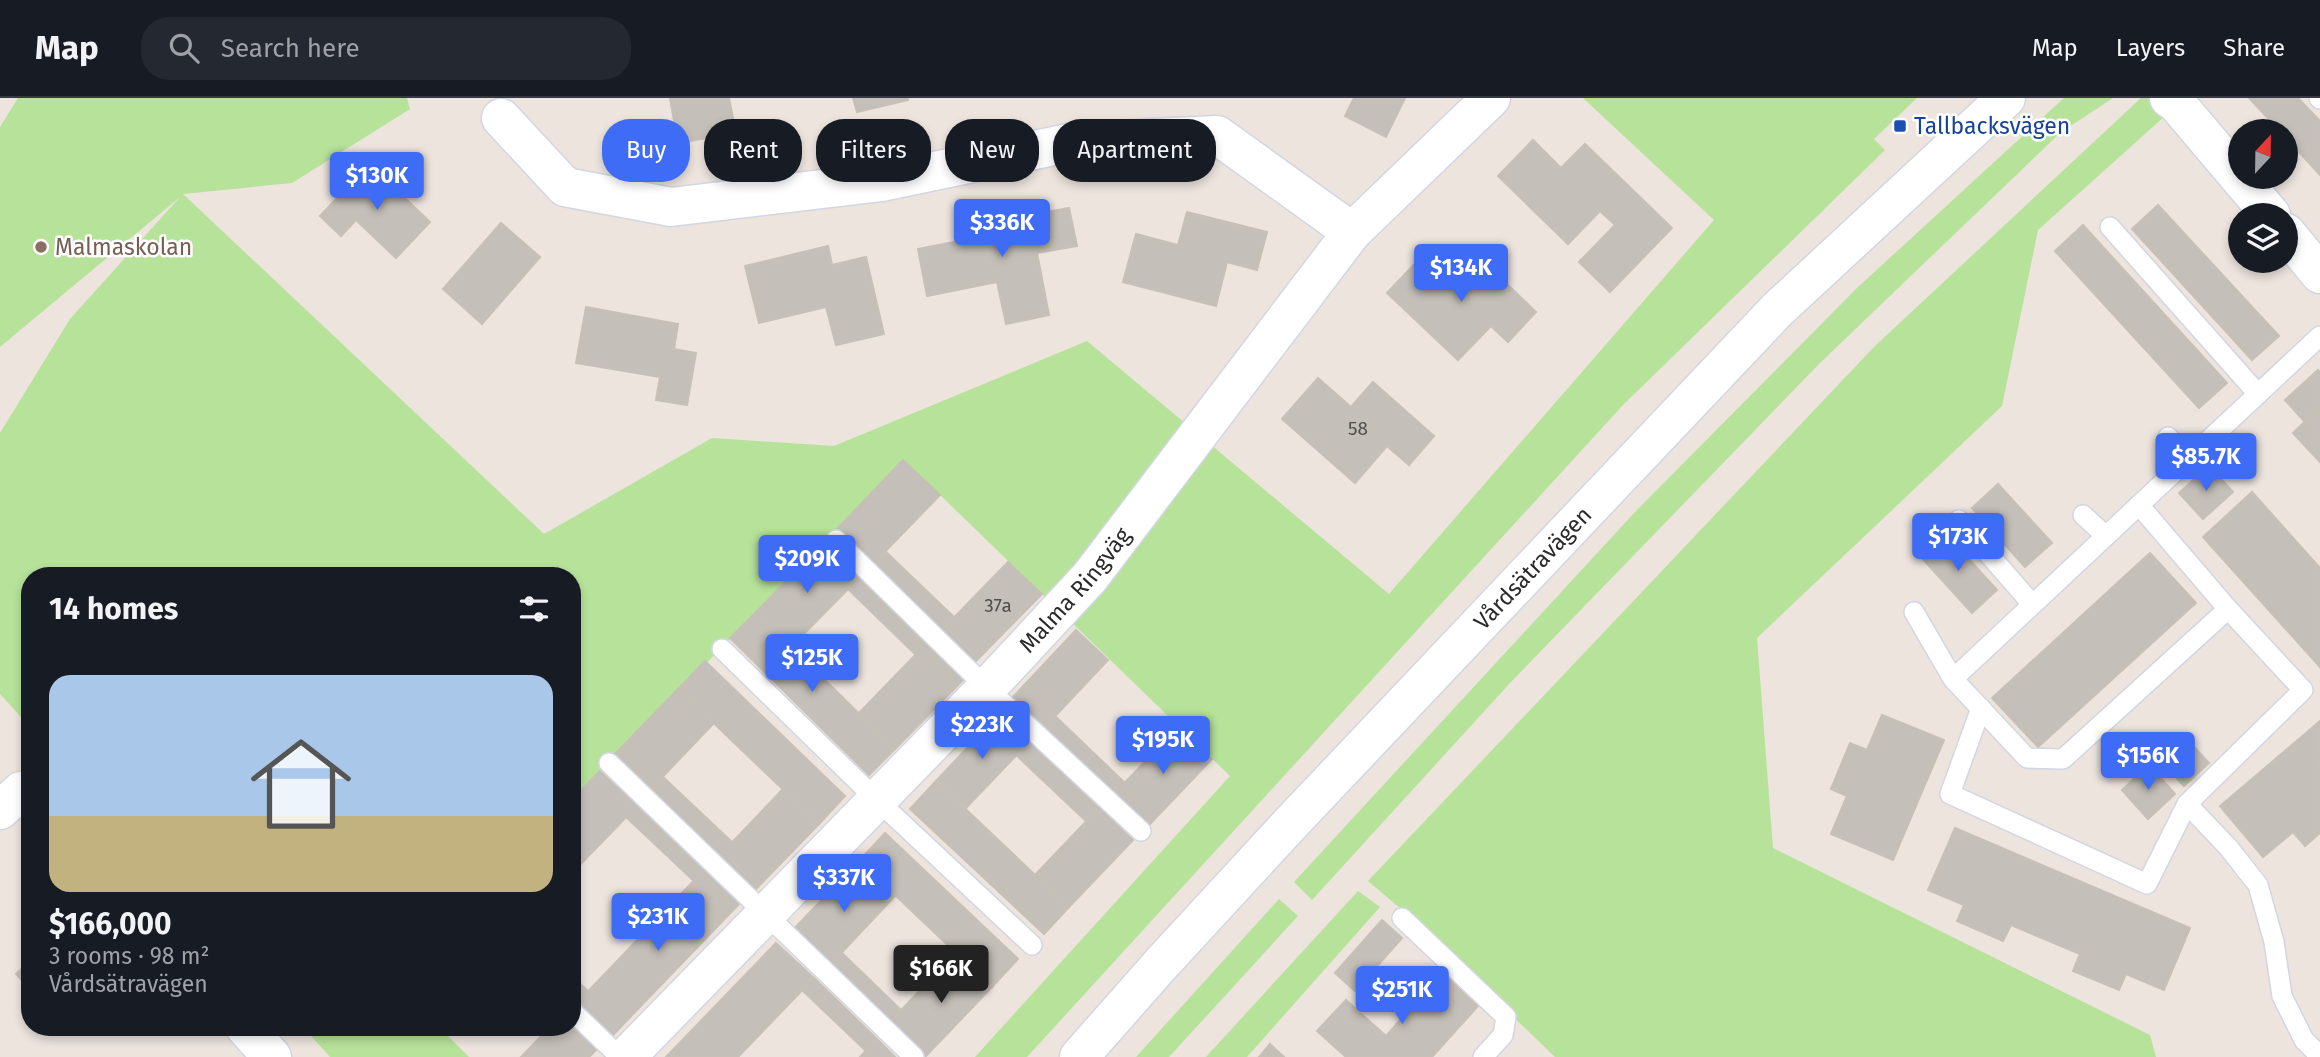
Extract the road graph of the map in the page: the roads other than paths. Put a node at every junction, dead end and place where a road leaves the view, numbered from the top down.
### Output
1 (1491, 98) edge
2 (2006, 98) edge
3 (2169, 98) edge
4 (501, 118) dead end
5 (2261, 203) edge
6 (2110, 227) dead end
7 (1352, 232) junction
8 (2298, 247) edge
9 (2320, 274) edge
10 (2320, 337) edge
11 (2258, 394) junction
12 (2168, 437) dead end
13 (2189, 459) junction
14 (2139, 505) junction
15 (2083, 515) dead end
16 (1959, 520) dead end
17 (2106, 536) junction
18 (836, 540) dead end
19 (2032, 604) junction
20 (2228, 609) junction
21 (1914, 612) dead end
22 (722, 649) dead end
23 (1953, 679) junction
24 (986, 687) junction
25 (1981, 708) junction
26 (609, 763) dead end
27 (877, 800) junction
28 (2187, 804) junction
29 (1141, 831) dead end
30 (766, 914) junction
31 (1402, 918) dead end
32 (1032, 945) dead end
33 (581, 1020) edge
34 (253, 1036) edge
35 (2320, 1056) edge
36 (272, 1057) edge
37 (620, 1057) edge
38 (626, 1057) edge
39 (914, 1057) edge
40 (1079, 1057) edge
41 (1483, 1057) edge

1 - 7 street, Malma Ringväg
2 - 40 street, Vårdsätravägen
3 - 5 street
4 - 7 street
6 - 11 lane
7 - 24 street, Malma Ringväg
8 - 9 street
10 - 11 lane
11 - 13 lane
12 - 13 lane
13 - 14 lane
14 - 17 lane
14 - 20 lane
15 - 17 lane
16 - 19 lane
17 - 19 lane
18 - 24 lane
19 - 23 lane
20 - 25 lane
20 - 28 lane
21 - 23 lane
22 - 27 lane
23 - 25 lane
24 - 27 street, Malma Ringväg
24 - 29 lane
25 - 28 lane
26 - 30 lane
27 - 30 street, Malma Ringväg
27 - 32 lane
28 - 35 lane
30 - 38 street, Malma Ringväg
30 - 39 lane
31 - 41 lane
33 - 37 lane
34 - 36 street

